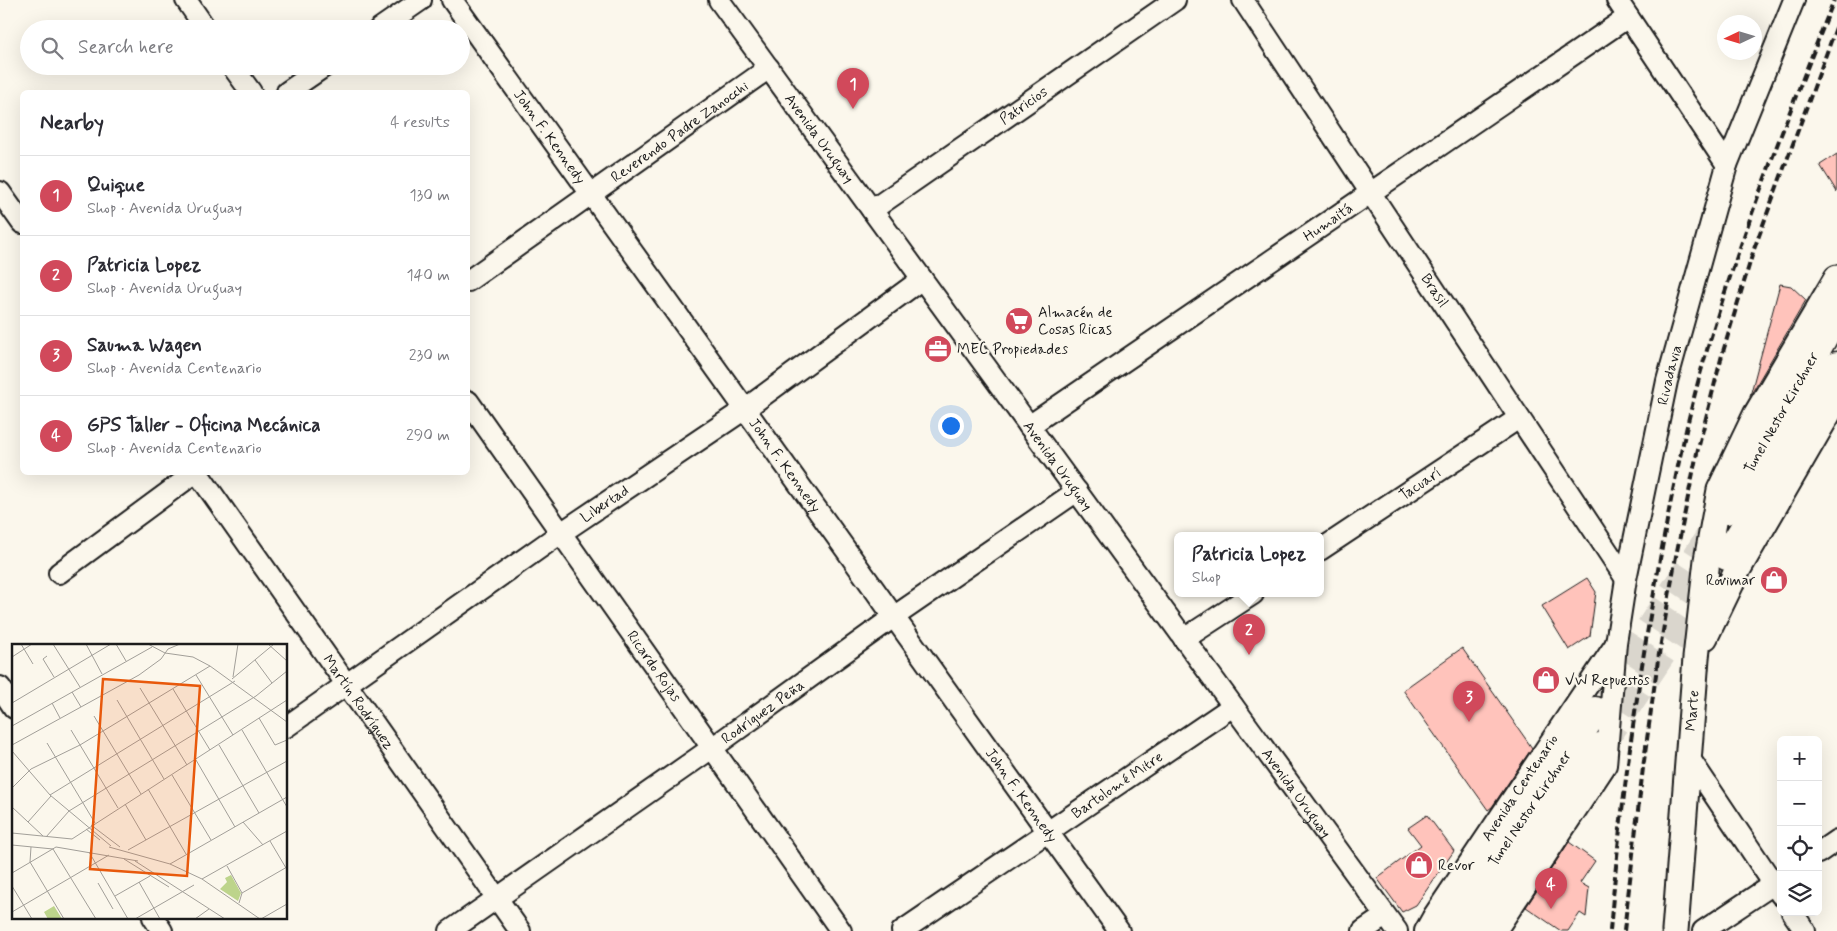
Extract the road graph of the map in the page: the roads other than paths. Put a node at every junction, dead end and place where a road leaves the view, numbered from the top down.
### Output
1 (186, 0) edge
2 (421, 0) edge
3 (452, 0) edge
4 (719, 0) edge
5 (1175, 0) edge
6 (1243, 0) edge
7 (1617, 0) edge
8 (1794, 0) edge
9 (1628, 17) junction
10 (200, 20) edge
11 (392, 20) edge
12 (466, 20) edge
13 (470, 25) edge
14 (769, 68) junction
15 (239, 75) edge
16 (312, 75) edge
17 (250, 90) edge
18 (290, 90) edge
19 (1728, 165) junction
20 (0, 192) edge
21 (1371, 193) junction
22 (592, 195) junction
23 (872, 210) junction
24 (20, 220) edge
25 (1837, 278) edge
26 (922, 279) junction
27 (470, 280) edge
28 (1837, 313) edge
29 (1837, 366) edge
30 (1837, 398) edge
31 (470, 404) edge
32 (744, 408) junction
33 (1519, 418) junction
34 (1029, 426) junction
35 (192, 475) edge
36 (198, 475) edge
37 (1077, 491) junction
38 (1723, 500) junction
39 (561, 533) junction
40 (1324, 547) edge
41 (1724, 562) junction
42 (59, 573) dead end
43 (1626, 579) junction
44 (1248, 597) edge
45 (895, 616) junction
46 (1184, 639) junction
47 (1616, 643) junction
48 (348, 685) junction
49 (0, 687) edge
50 (12, 705) edge
51 (1233, 706) junction
52 (1595, 712) tunnel mouth
53 (288, 726) edge
54 (712, 748) junction
55 (1603, 756) junction
56 (1688, 756) junction
57 (1048, 832) junction
58 (1837, 840) edge
59 (1822, 850) edge
60 (1777, 885) edge
61 (1777, 887) edge
62 (498, 899) junction
63 (1795, 916) edge
64 (154, 918) edge
65 (1391, 923) edge
66 (162, 931) edge
67 (450, 931) edge
68 (520, 931) edge
69 (841, 931) edge
70 (902, 931) edge
71 (1119, 931) edge
72 (1363, 931) edge
73 (1425, 931) edge
74 (1447, 931) edge
75 (1474, 931) edge
76 (1496, 931) edge
77 (1675, 931) edge
78 (1703, 931) edge
79 (1805, 931) edge

1 - 10 street
2 - 11 street
3 - 12 street, John F. Kennedy
4 - 14 street, Avenida Uruguay
5 - 23 street, Patricios
6 - 21 street, Brasil
7 - 9 street
8 - 19 street, Rivadavia
9 - 19 street
9 - 21 street, Humaitá
13 - 22 street, John F. Kennedy
14 - 22 street, Reverendo Padre Zanocchi
14 - 23 street, Avenida Uruguay
15 - 17 street
16 - 18 street
19 - 43 street, Rivadavia
20 - 24 street
21 - 33 street, Brasil
21 - 34 street, Humaitá
22 - 27 street, Reverendo Padre Zanocchi
22 - 32 street, John F. Kennedy
23 - 26 street, Avenida Uruguay
25 - 38 street
26 - 32 street, Libertad
26 - 34 street, Avenida Uruguay
28 - 38 main road, Tunel Nestor Kirchner
29 - 41 main road, Tunel Nestor Kirchner
30 - 41 street
31 - 39 street, Ricardo Rojas
32 - 39 street, Libertad
32 - 45 street, John F. Kennedy
33 - 40 street, Tacuarí
33 - 43 street, Brasil
34 - 37 street, Avenida Uruguay
35 - 42 street
36 - 48 street, Martín Rodríguez
37 - 45 street, Rodríguez Peña
37 - 46 street, Avenida Uruguay
38 - 41 street
39 - 48 street, Libertad
39 - 54 street, Ricardo Rojas
41 - 56 street, Marte
43 - 47 street, Rivadavia
44 - 46 street
45 - 54 street, Rodríguez Peña
45 - 57 street, John F. Kennedy
46 - 51 street, Avenida Uruguay
47 - 55 street, Rivadavia
47 - 73 street, Avenida Centenario
48 - 53 street, Libertad
48 - 62 street, Martín Rodríguez
49 - 50 street
51 - 57 street, Bartolomé Mitre
51 - 65 street, Avenida Uruguay
52 - 74 main road, Tunel Nestor Kirchner
54 - 62 street, Rodríguez Peña
54 - 69 street, Ricardo Rojas
55 - 75 main road, Tunel Nestor Kirchner
55 - 76 street
56 - 60 street
56 - 77 street, Marte
57 - 70 street, Bartolomé Mitre
57 - 71 street, John F. Kennedy
58 - 59 street
61 - 78 street
62 - 67 street, Rodríguez Peña
62 - 68 street, Martín Rodríguez
63 - 79 street
64 - 66 street
65 - 72 street

